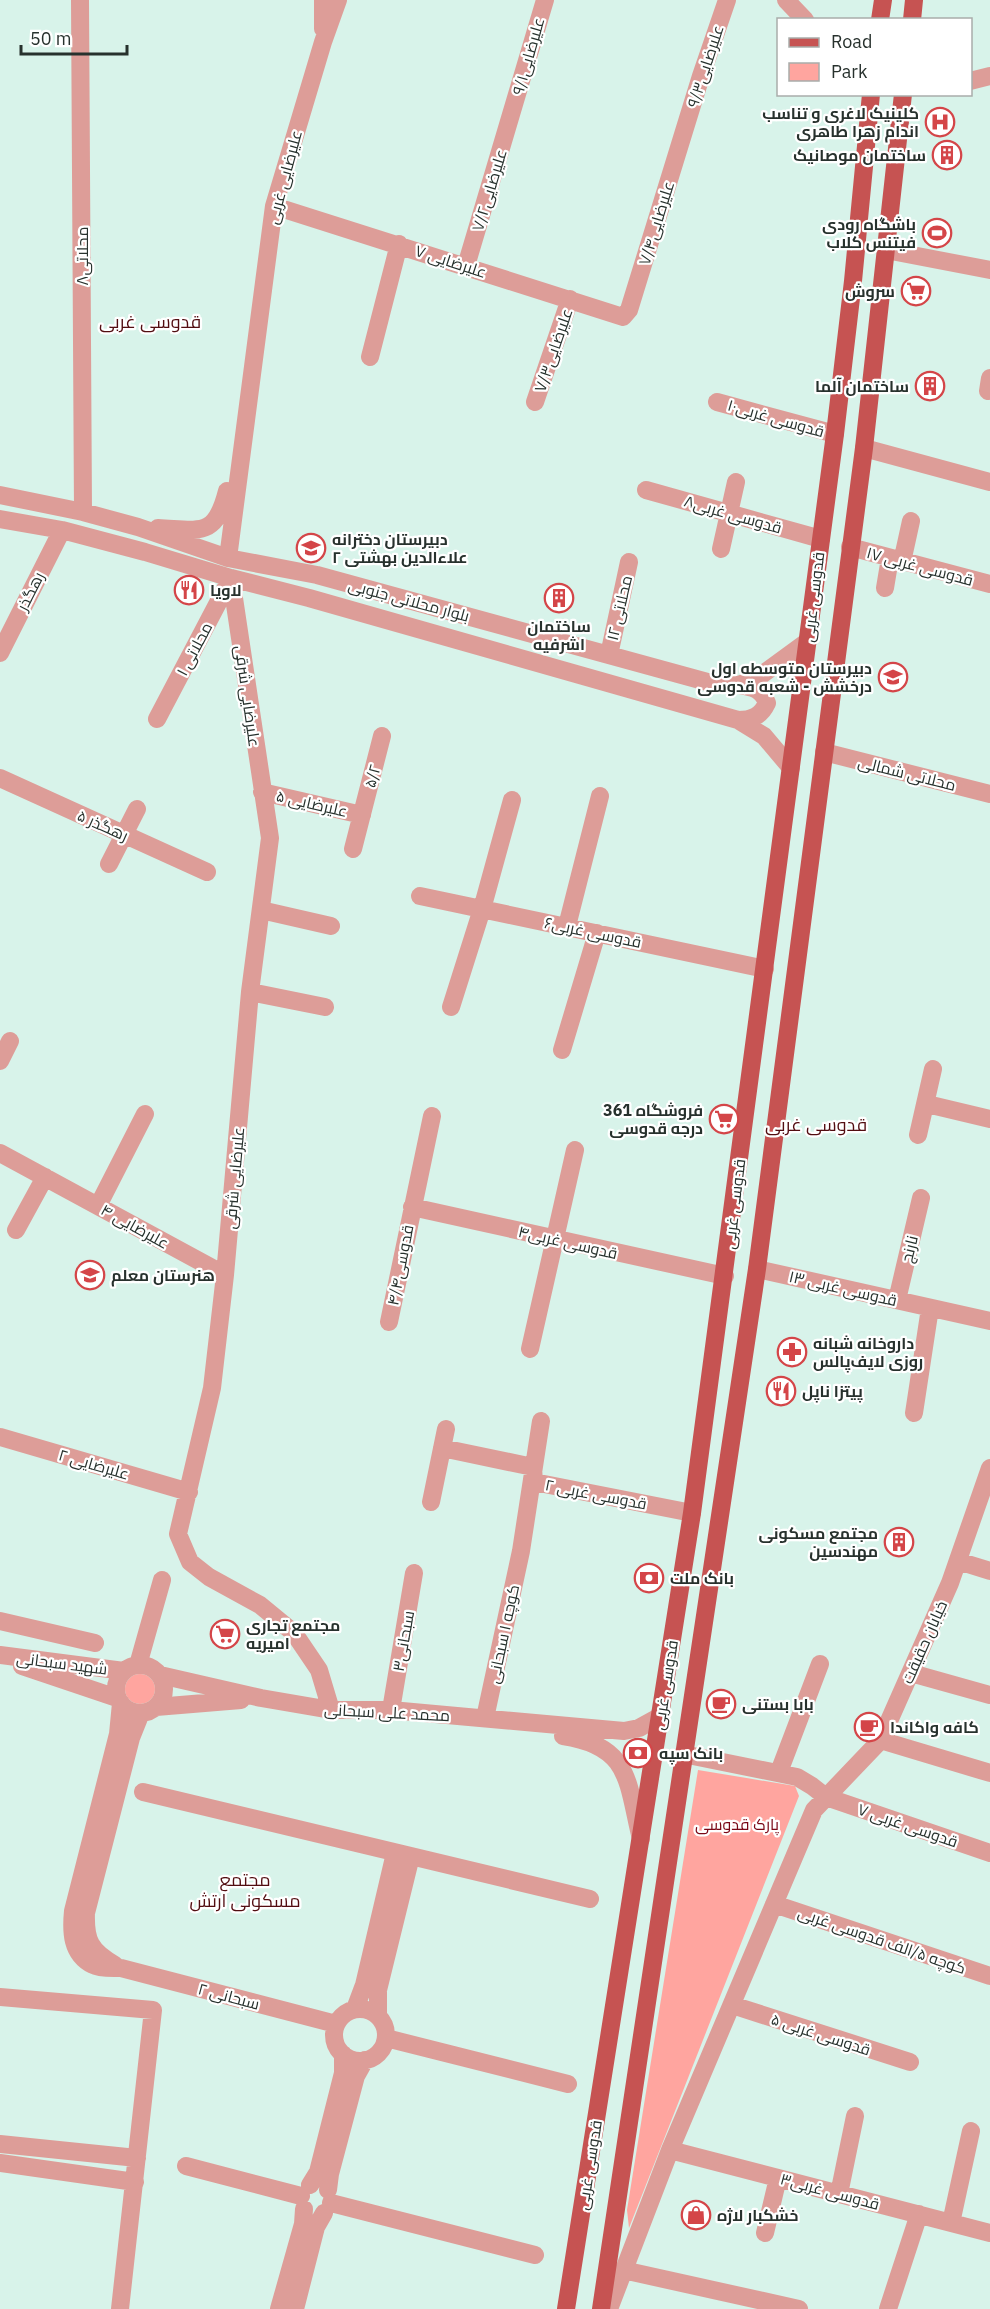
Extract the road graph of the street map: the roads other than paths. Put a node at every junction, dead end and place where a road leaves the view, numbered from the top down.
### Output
1 (80, 0) edge
2 (323, 0) edge
3 (338, 0) edge
4 (545, 0) edge
5 (727, 0) edge
6 (883, 0) edge
7 (914, 0) edge
8 (790, 1) edge
9 (803, 18) edge
10 (880, 18) edge
11 (912, 18) edge
12 (323, 42) junction
13 (990, 76) edge
14 (972, 80) edge
15 (871, 96) edge
16 (903, 96) edge
17 (512, 113) joint
18 (684, 132) joint
19 (274, 206) junction
20 (399, 244) junction
21 (886, 250) junction
22 (466, 266) junction
23 (990, 270) edge
24 (570, 299) junction
25 (627, 315) joint
26 (369, 357) dead end
27 (535, 402) dead end
28 (717, 402) dead end
29 (243, 431) junction
30 (835, 434) junction
31 (864, 447) junction
32 (736, 482) dead end
33 (990, 482) edge
34 (646, 490) dead end
35 (0, 495) edge
36 (83, 512) junction
37 (729, 513) junction
38 (0, 519) edge
39 (911, 521) dead end
40 (138, 527) junction
41 (62, 530) junction
42 (821, 539) junction
43 (850, 547) junction
44 (721, 549) dead end
45 (228, 558) junction
46 (896, 560) junction
47 (629, 562) dead end
48 (231, 578) junction
49 (990, 584) edge
50 (885, 588) dead end
51 (808, 641) junction
52 (0, 653) edge
53 (609, 655) junction
54 (739, 685) junction
55 (157, 719) dead end
56 (738, 720) junction
57 (382, 736) dead end
58 (824, 752) junction
59 (791, 768) junction
60 (0, 778) edge
61 (262, 792) junction
62 (990, 794) edge
63 (600, 796) dead end
64 (512, 800) dead end
65 (137, 809) dead end
66 (362, 815) junction
67 (124, 835) junction
68 (353, 849) dead end
69 (110, 864) dead end
70 (207, 872) dead end
71 (420, 896) dead end
72 (482, 909) junction
73 (261, 910) junction
74 (331, 926) dead end
75 (567, 926) junction
76 (597, 933) junction
77 (765, 969) junction
78 (250, 993) junction
79 (325, 1007) dead end
80 (451, 1007) dead end
81 (10, 1041) dead end
82 (562, 1050) dead end
83 (0, 1061) edge
84 (933, 1069) dead end
85 (927, 1104) junction
86 (145, 1114) dead end
87 (746, 1114) junction
88 (432, 1116) dead end
89 (776, 1118) junction
90 (990, 1119) edge
91 (918, 1135) dead end
92 (575, 1150) dead end
93 (0, 1153) edge
94 (45, 1177) junction
95 (921, 1198) dead end
96 (98, 1206) junction
97 (412, 1207) junction
98 (16, 1230) dead end
99 (556, 1239) junction
100 (757, 1269) junction
101 (225, 1275) junction
102 (725, 1276) junction
103 (897, 1300) junction
104 (930, 1308) junction
105 (990, 1321) edge
106 (389, 1322) dead end
107 (530, 1349) dead end
108 (914, 1413) dead end
109 (541, 1421) dead end
110 (446, 1429) dead end
111 (0, 1437) edge
112 (442, 1448) junction
113 (533, 1467) junction
114 (990, 1468) edge
115 (698, 1471) junction
116 (725, 1475) junction
117 (189, 1492) junction
118 (431, 1502) dead end
119 (692, 1513) junction
120 (958, 1562) junction
121 (990, 1570) edge
122 (414, 1573) dead end
123 (162, 1580) dead end
124 (0, 1620) edge
125 (95, 1643) dead end
126 (0, 1657) edge
127 (820, 1664) dead end
128 (131, 1668) junction
129 (910, 1673) junction
130 (160, 1675) junction
131 (990, 1695) edge
132 (261, 1698) junction
133 (119, 1701) junction
134 (148, 1710) junction
135 (332, 1710) junction
136 (391, 1710) junction
137 (659, 1717) junction
138 (485, 1718) junction
139 (514, 1721) junction
140 (880, 1740) junction
141 (683, 1754) junction
142 (779, 1772) junction
143 (990, 1773) edge
144 (143, 1792) dead end
145 (826, 1797) junction
146 (641, 1839) junction
147 (990, 1852) edge
148 (403, 1854) junction
149 (87, 1883) junction
150 (590, 1899) dead end
151 (774, 1904) junction
152 (990, 1976) edge
153 (0, 1997) edge
154 (732, 2005) junction
155 (355, 2009) junction
156 (378, 2016) junction
157 (336, 2024) junction
158 (386, 2038) junction
159 (343, 2054) junction
160 (365, 2060) junction
161 (909, 2062) dead end
162 (568, 2084) dead end
163 (855, 2116) dead end
164 (971, 2131) dead end
165 (0, 2144) edge
166 (670, 2150) junction
167 (137, 2158) junction
168 (0, 2163) edge
169 (186, 2166) dead end
170 (778, 2178) junction
171 (135, 2182) junction
172 (839, 2194) junction
173 (316, 2199) junction
174 (919, 2214) junction
175 (951, 2223) junction
176 (765, 2233) dead end
177 (990, 2233) edge
178 (535, 2255) dead end
179 (623, 2270) junction
180 (288, 2306) edge
181 (120, 2309) edge
182 (566, 2309) edge
183 (601, 2309) edge
184 (609, 2309) edge
185 (799, 2309) edge
186 (888, 2309) edge

1 - 36 street, محلاتی۸
2 - 12 street
3 - 12 street, علیرضایی غربی
4 - 17 street, علیرضایی۹/۱
5 - 18 street, علیرضایی۹/۳
6 - 10 main road
7 - 11 main road
8 - 9 street
12 - 19 street, علیرضایی غربی
13 - 14 street
15 - 30 main road, قدوسی غربی
16 - 21 main road, قدوسی غربی
17 - 22 street, علیرضایی۷/۲
18 - 25 street, علیرضایی۷/۴
19 - 20 street, ۷ علیرضایی
19 - 29 street, علیرضایی غربی
20 - 22 street, ۷ علیرضایی
20 - 26 street
21 - 23 street
21 - 31 main road, قدوسی غربی
22 - 24 street, ۷ علیرضایی
24 - 25 street, ۷ علیرضایی
24 - 27 street, علیرضایی۷/۳
28 - 30 street, قدوسی غربی۱۰
29 - 40 street, علیرضایی غربی
29 - 45 street, علیرضایی غربی
30 - 42 main road, قدوسی غربی
31 - 33 street
31 - 43 main road, قدوسی غربی
32 - 37 street
34 - 37 street, قدوسی غربی۸
35 - 36 street, بلوار محلاتی جنوبی
36 - 40 street, بلوار محلاتی جنوبی
37 - 42 street, قدوسی غربی۸
37 - 44 street
38 - 41 street, بلوار محلاتی جنوبی
39 - 46 street
40 - 45 street, بلوار محلاتی جنوبی
41 - 48 street, بلوار محلاتی جنوبی
41 - 52 street, رهگذر
42 - 51 main road, قدوسی غربی
43 - 46 street, ۱۷ قدوسی غربی
43 - 58 main road, قدوسی غربی
45 - 53 street, بلوار محلاتی جنوبی
46 - 49 street, ۱۷ قدوسی غربی
46 - 50 street
47 - 53 street, ۱۲ محلاتی
48 - 55 street, ۱ محلاتی
48 - 56 street, بلوار محلاتی جنوبی
48 - 61 street, علیرضایی شرقی
51 - 54 street
51 - 59 main road, قدوسی غربی
53 - 54 street, بلوار محلاتی جنوبی
54 - 56 street
56 - 59 street, بلوار محلاتی جنوبی
57 - 66 street, ۵/۲
58 - 62 street, محلاتی شمالی
58 - 89 main road, قدوسی غربی
59 - 77 main road, قدوسی غربی
60 - 67 street, ۵ رهگذر
61 - 66 street, ۵ علیرضایی
61 - 73 street, علیرضایی شرقی
63 - 75 street
64 - 72 street
65 - 67 street
66 - 68 street, ۵/۲
67 - 69 street
67 - 70 street, ۵ رهگذر
71 - 72 street, قدوسی غربی۶
72 - 75 street, قدوسی غربی۶
72 - 80 street
73 - 74 street
73 - 78 street, علیرضایی شرقی
75 - 76 street, قدوسی غربی۶
76 - 77 street, قدوسی غربی۶
76 - 82 street
77 - 87 main road, قدوسی غربی
78 - 79 street
78 - 101 street, علیرضایی شرقی
81 - 83 street
84 - 85 street
85 - 90 street
85 - 91 street
86 - 96 street
87 - 89 main road
87 - 102 main road, قدوسی غربی
88 - 97 street, قدوسی۴/۴
89 - 100 main road, قدوسی غربی
92 - 99 street
93 - 94 street, ۴ علیرضایی
94 - 96 street, ۴ علیرضایی
94 - 98 street
95 - 103 street, نارنج
96 - 101 street, ۴ علیرضایی
97 - 99 street, قدوسی غربی۴
97 - 106 street, قدوسی۴/۴
99 - 102 street, قدوسی غربی۴
99 - 107 street
100 - 103 street, ۱۳ قدوسی غربی
100 - 116 main road, قدوسی غربی
101 - 117 street, علیرضایی شرقی
102 - 115 main road, قدوسی غربی
103 - 104 street, ۱۳ قدوسی غربی
104 - 105 street, ۱۳ قدوسی غربی
104 - 108 street
109 - 113 street, کوچه ۱ سبحانی
110 - 112 street
111 - 117 street, ۲ علیرضایی
112 - 113 street, ۲ قدوسی غربی
112 - 118 street
113 - 119 street, ۲ قدوسی غربی
113 - 138 street, کوچه ۱ سبحانی
114 - 120 street, خیابان حقیقت
115 - 116 main road
115 - 119 main road, قدوسی غربی
116 - 141 main road, قدوسی غربی
117 - 135 street, علیرضایی شرقی
119 - 137 main road, قدوسی غربی
120 - 121 street
120 - 129 street, خیابان حقیقت
122 - 136 street, سبحانی۳
123 - 128 street
124 - 125 street
126 - 128 street, شهید سبحانی
126 - 133 street, شهید سبحانی
127 - 142 street
128 - 130 street
128 - 133 street
129 - 131 street
129 - 140 street, خیابان حقیقت
130 - 132 street, محمد علی سبحانی
130 - 134 street
132 - 134 street, محمد علی سبحانی
132 - 135 street, محمد علی سبحانی
133 - 134 street
133 - 149 street
134 - 149 street
135 - 136 street, محمد علی سبحانی
136 - 138 street, محمد علی سبحانی
137 - 139 street, محمد علی سبحانی
137 - 146 main road, قدوسی غربی
138 - 139 street, محمد علی سبحانی
139 - 146 street, محمد علی سبحانی
140 - 143 street
140 - 145 street, خیابان حقیقت
141 - 142 street, ۷ قدوسی غربی
141 - 183 main road, قدوسی غربی
142 - 145 street, ۷ قدوسی غربی
144 - 148 street
145 - 147 street, ۷ قدوسی غربی
145 - 151 street, خیابان حقیقت
146 - 182 main road, قدوسی غربی
148 - 150 street
148 - 155 street
148 - 156 street
149 - 157 street, سبحانی ۲
151 - 152 street, کوچه ۵/الف قدوسی غربی
151 - 154 street, خیابان حقیقت
153 - 167 street
154 - 161 street, ۵ قدوسی غربی
154 - 166 street, خیابان حقیقت
155 - 156 street
155 - 157 street
156 - 158 street
157 - 159 street
158 - 160 street
158 - 162 street
159 - 160 street
159 - 173 street
160 - 173 street
163 - 172 street
164 - 175 street
165 - 167 street
166 - 170 street, قدوسی غربی۳
166 - 179 street, خیابان حقیقت
167 - 171 street
168 - 171 street
169 - 173 street
170 - 172 street, قدوسی غربی۳
170 - 176 street
171 - 181 street
172 - 174 street, قدوسی غربی۳
173 - 178 street
173 - 180 street
174 - 175 street, قدوسی غربی۳
174 - 186 street
175 - 177 street, قدوسی غربی۳
179 - 184 street, خیابان حقیقت
179 - 185 street

